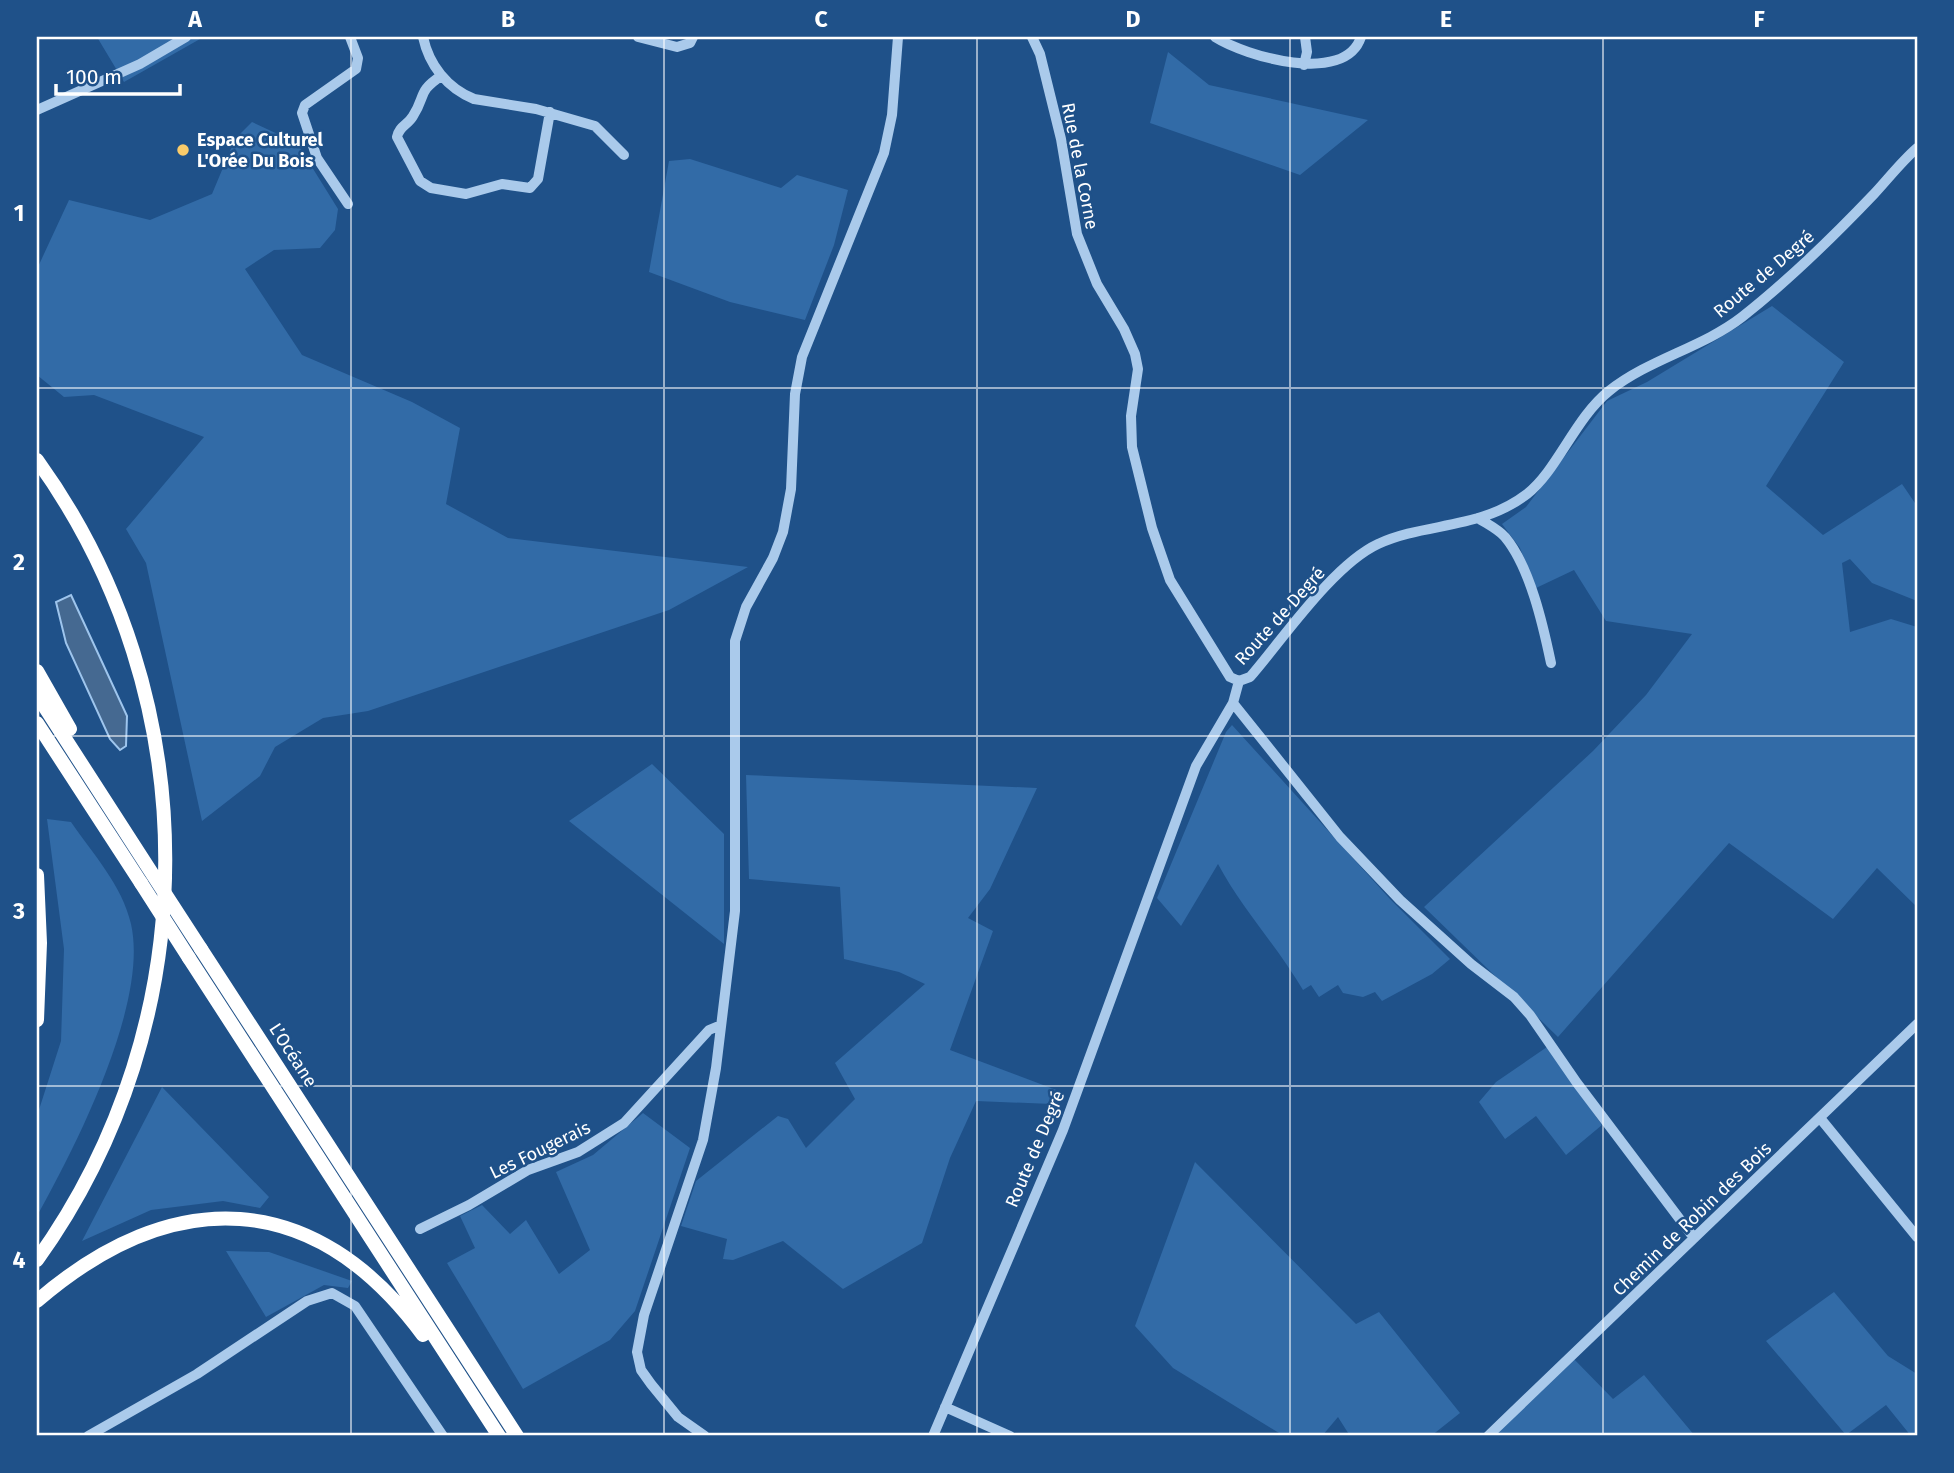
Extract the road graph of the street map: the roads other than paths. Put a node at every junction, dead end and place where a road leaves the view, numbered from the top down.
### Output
1 (186, 37) edge
2 (349, 37) edge
3 (423, 37) edge
4 (638, 37) edge
5 (693, 37) edge
6 (898, 37) edge
7 (1032, 37) edge
8 (1215, 37) edge
9 (1305, 37) edge
10 (1361, 37) edge
11 (1304, 65) junction
12 (441, 76) junction
13 (37, 110) edge
14 (550, 112) junction
15 (1917, 148) edge
16 (624, 155) dead end
17 (348, 204) dead end
18 (37, 460) edge
19 (1478, 518) junction
20 (1551, 663) dead end
21 (37, 671) edge
22 (1240, 681) junction
23 (37, 695) edge
24 (1233, 703) junction
25 (37, 723) edge
26 (104, 799) junction
27 (37, 875) edge
28 (147, 879) junction
29 (195, 953) junction
30 (38, 966) edge
31 (37, 1020) edge
32 (1917, 1024) edge
33 (721, 1025) junction
34 (1820, 1118) junction
35 (420, 1229) dead end
36 (1917, 1237) edge
37 (1694, 1238) junction
38 (37, 1260) edge
39 (37, 1301) edge
40 (453, 1367) junction
41 (945, 1407) junction
42 (88, 1436) edge
43 (443, 1436) edge
44 (499, 1436) edge
45 (517, 1436) edge
46 (705, 1436) edge
47 (933, 1436) edge
48 (1010, 1436) edge
49 (1488, 1436) edge

1 - 13 street
2 - 17 street
3 - 12 street
4 - 5 street
6 - 33 street
7 - 22 street, Rue de la Corne
8 - 11 street
9 - 11 street
10 - 11 street
12 - 14 street
12 - 14 street
14 - 16 street
15 - 19 street, Route de Degré
18 - 38 highway
19 - 20 street
19 - 22 street, Route de Degré
21 - 26 highway
22 - 24 street, Route de Degré
23 - 26 highway, L’Océane
24 - 37 street
24 - 41 street, Route de Degré
25 - 28 highway, L’Océane
26 - 28 highway, L’Océane
27 - 30 highway
28 - 29 highway, L’Océane, bridge
29 - 40 highway, L’Océane
29 - 45 highway, L’Océane
30 - 31 highway
32 - 34 street, Chemin de Robin des Bois
33 - 35 street, Les Fougerais
33 - 46 street
34 - 36 street
34 - 37 street, Chemin de Robin des Bois
37 - 49 street, Chemin de Robin des Bois
39 - 40 highway
40 - 44 highway, L’Océane
41 - 47 street, Route de Degré
41 - 48 street
42 - 43 street

